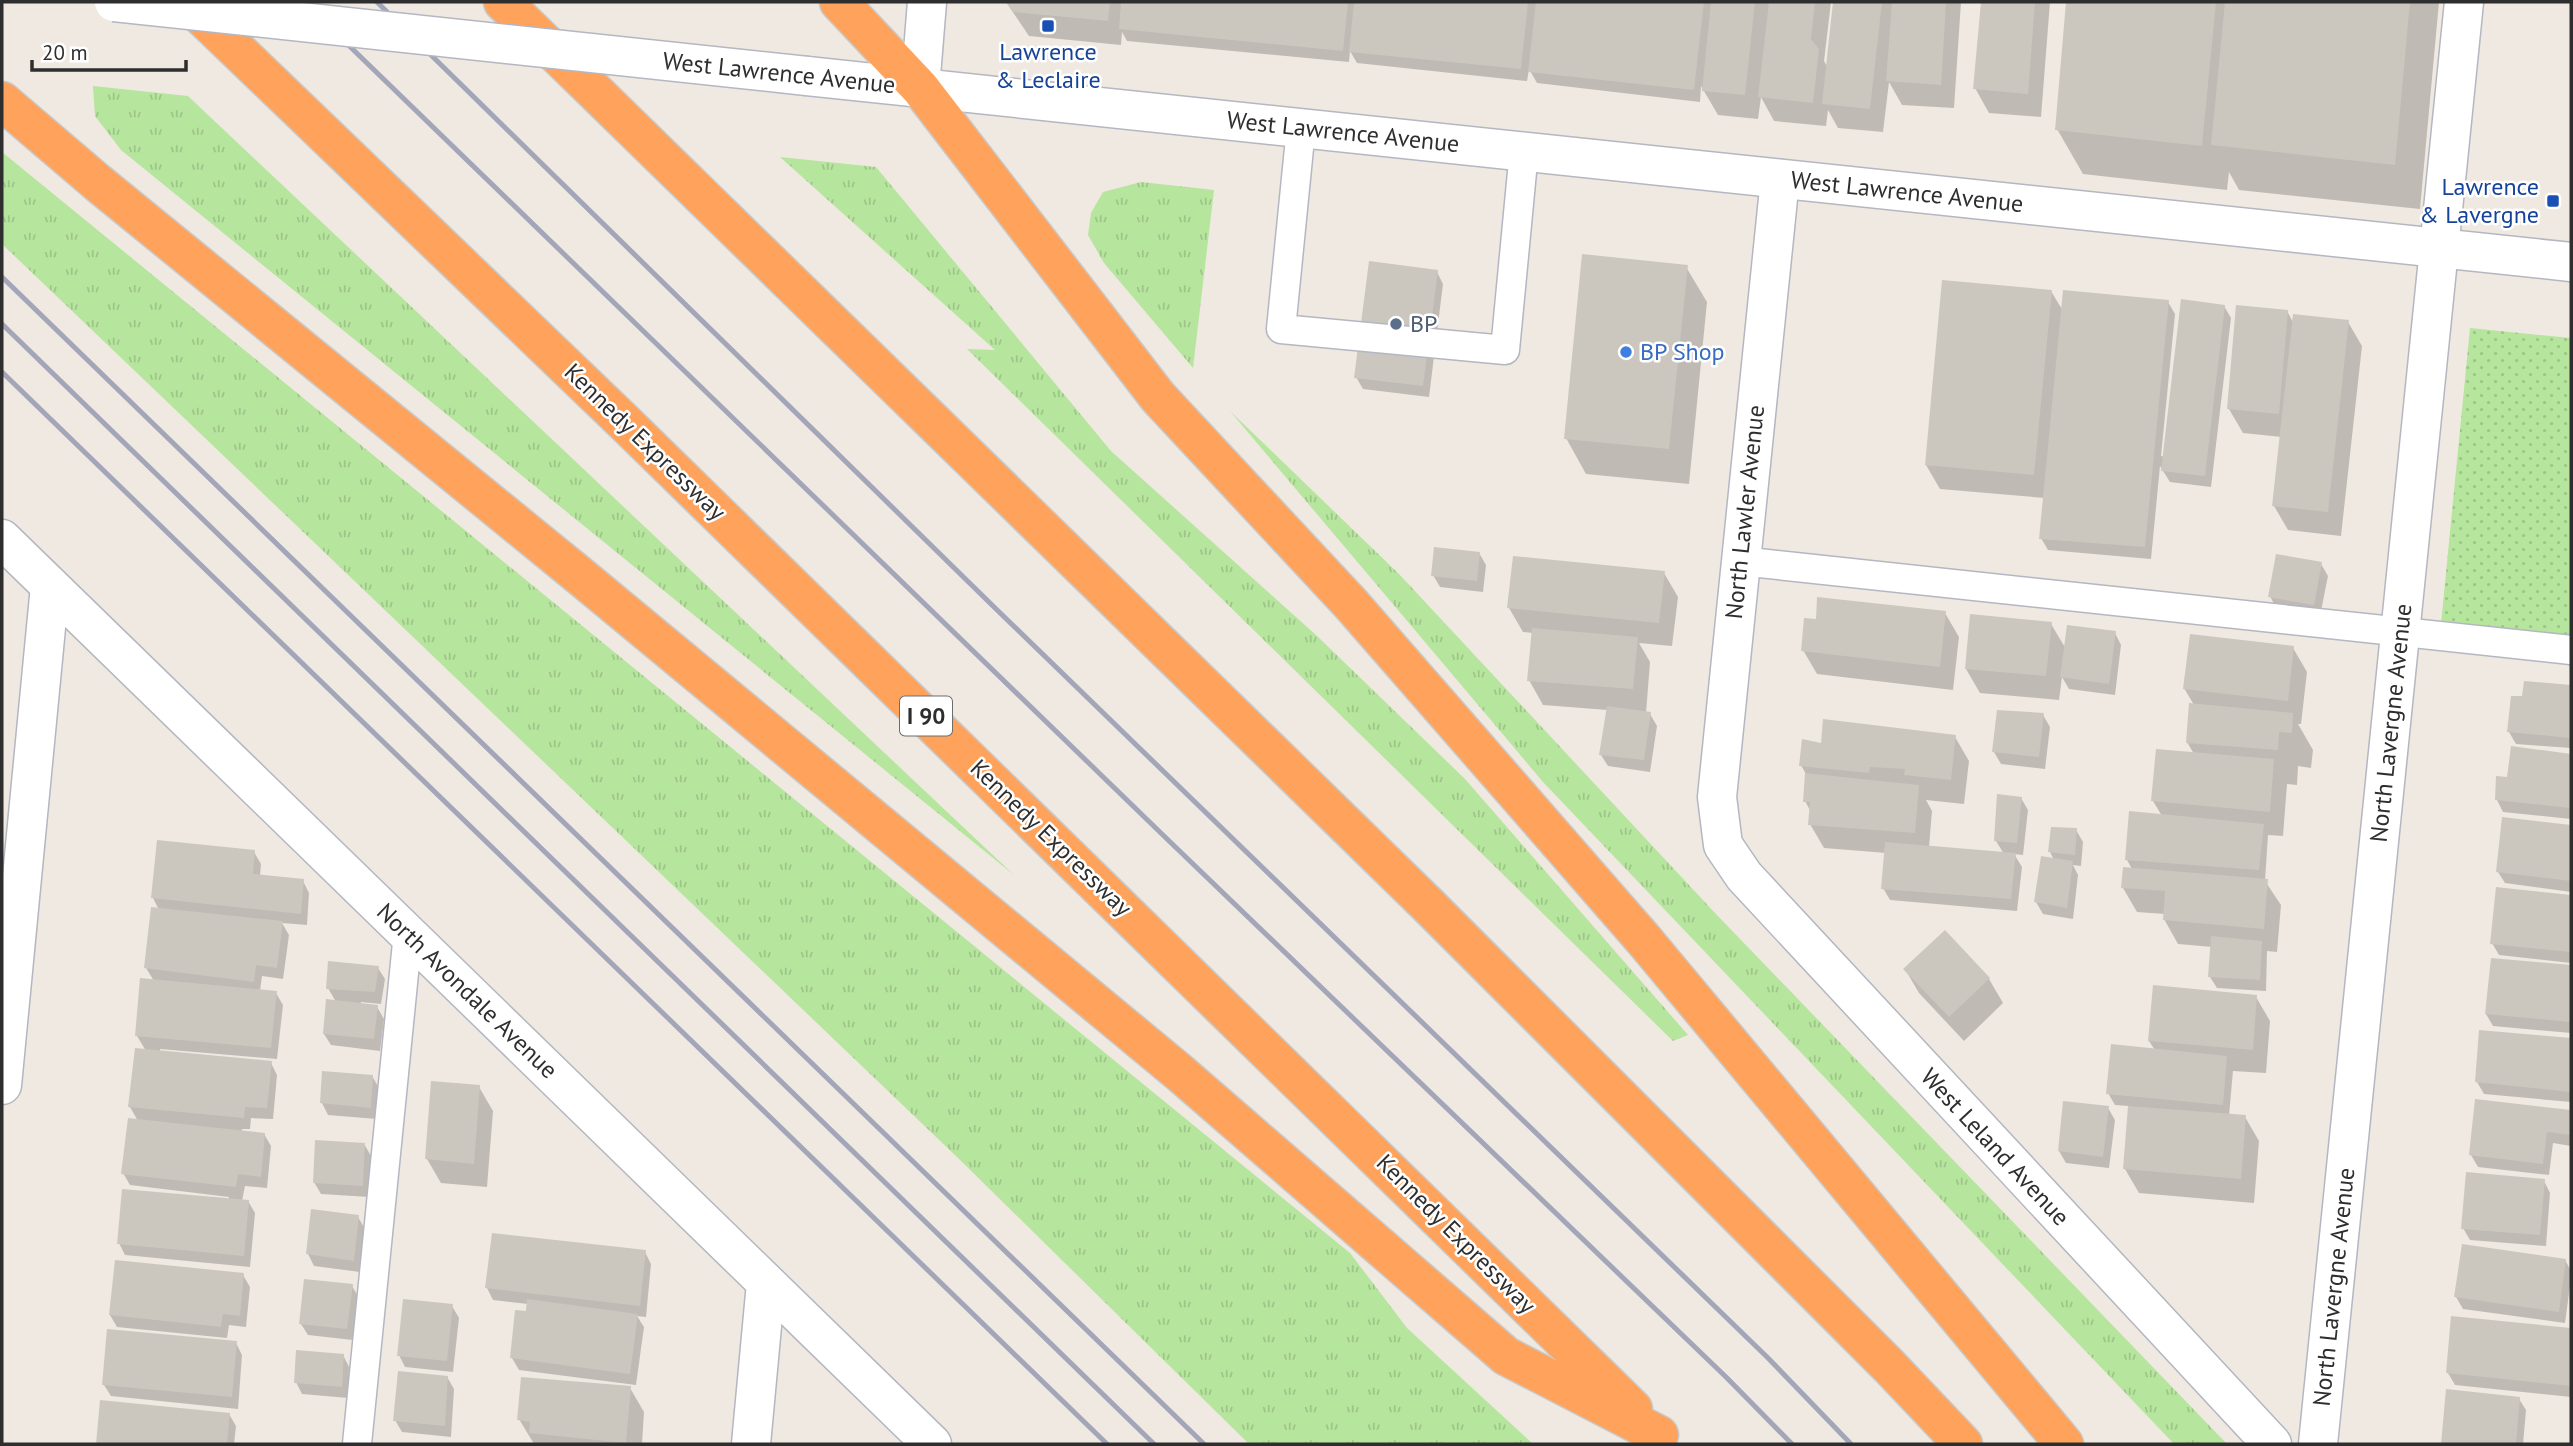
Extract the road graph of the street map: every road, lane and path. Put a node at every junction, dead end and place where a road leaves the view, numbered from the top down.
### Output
1 (114, 2) edge
2 (187, 2) edge
3 (503, 2) edge
4 (839, 2) edge
5 (927, 2) edge
6 (2464, 2) edge
7 (920, 88) junction
8 (2, 101) edge
9 (1301, 128) junction
10 (1524, 152) junction
11 (1780, 178) junction
12 (2438, 248) junction
13 (2571, 262) edge
14 (2, 539) edge
15 (1740, 561) junction
16 (50, 586) junction
17 (2400, 632) junction
18 (2571, 650) edge
19 (1723, 845) joint
20 (408, 933) junction
21 (2, 1085) edge
22 (766, 1283) junction
23 (1664, 1440) edge
24 (357, 1444) edge
25 (751, 1444) edge
26 (932, 1444) edge
27 (1963, 1444) edge
28 (2064, 1444) edge
29 (2272, 1444) edge
30 (2318, 1444) edge

1 - 7 street, West Lawrence Avenue, bridge
2 - 23 highway, Kennedy Expressway / I 90
3 - 27 highway
4 - 7 highway
5 - 7 street
6 - 12 street, North Lavergne Avenue
7 - 9 street, West Lawrence Avenue
7 - 28 highway
8 - 23 highway
9 - 10 street, West Lawrence Avenue
9 - 10 lane
10 - 11 street, West Lawrence Avenue
11 - 12 street, West Lawrence Avenue
11 - 15 street, North Lawler Avenue
12 - 13 street, West Lawrence Avenue
12 - 17 street, North Lavergne Avenue
14 - 16 street, North Avondale Avenue
15 - 17 lane
15 - 19 street, North Lawler Avenue
16 - 20 street, North Avondale Avenue
16 - 21 street
17 - 18 lane
17 - 30 street, North Lavergne Avenue
19 - 29 street, West Leland Avenue
20 - 22 street, North Avondale Avenue
20 - 24 lane
22 - 25 street
22 - 26 street, North Avondale Avenue

